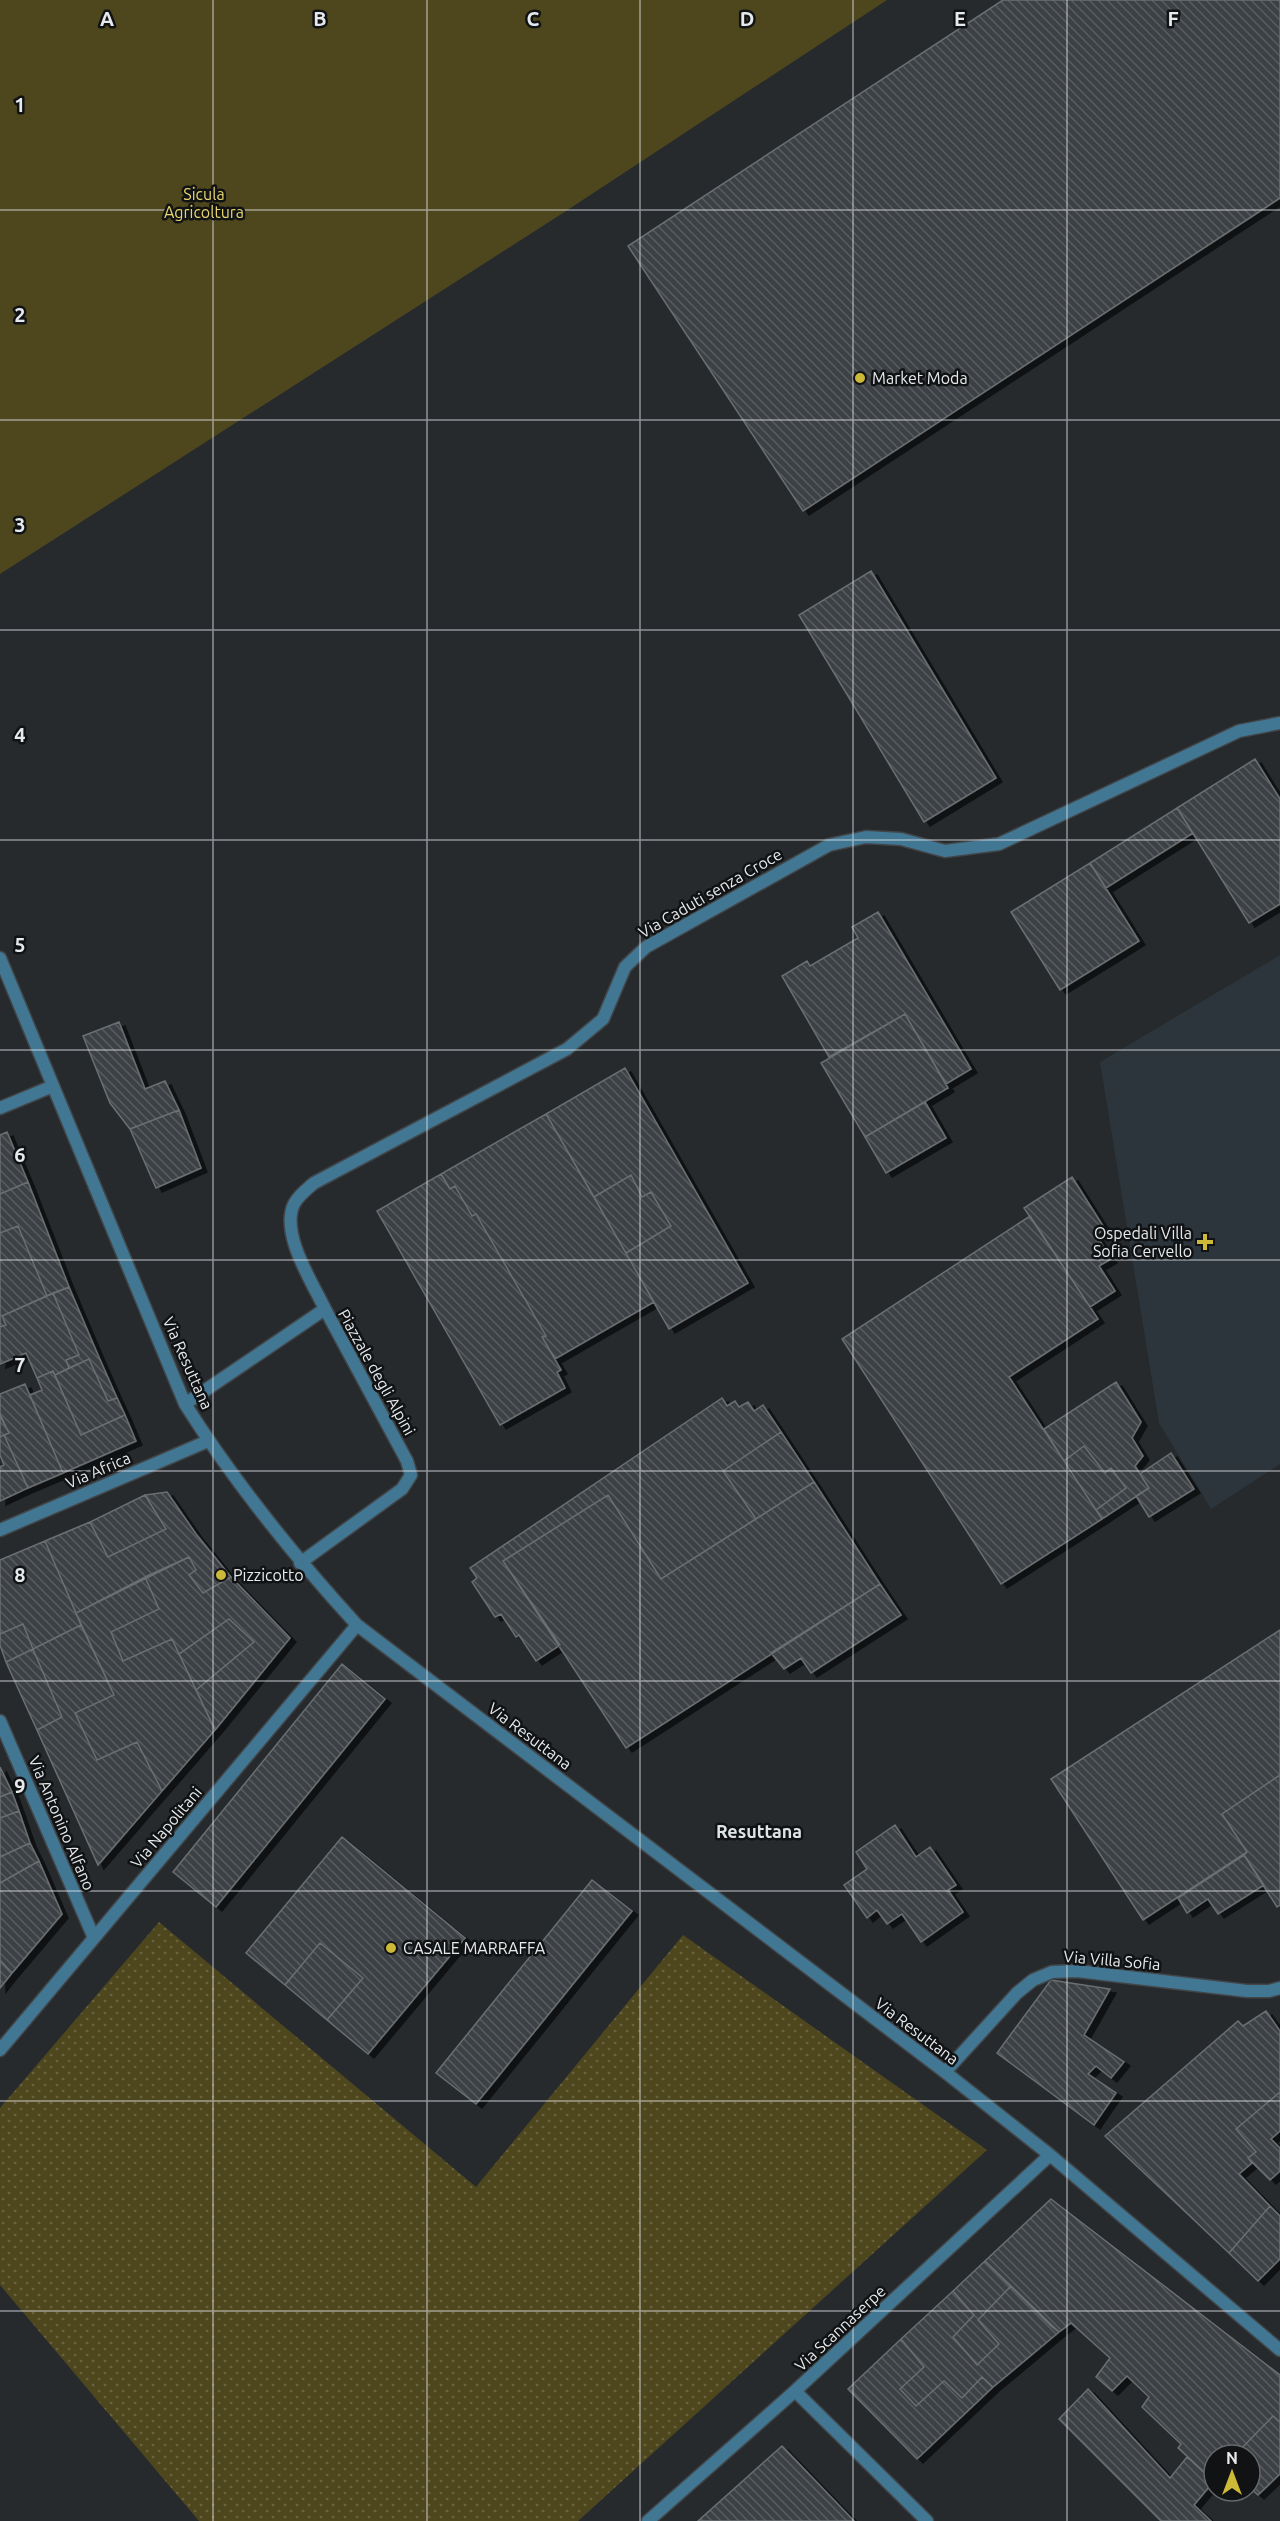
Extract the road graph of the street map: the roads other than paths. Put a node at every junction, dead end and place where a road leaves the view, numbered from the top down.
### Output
1 (1280, 723) edge
2 (0, 958) edge
3 (53, 1086) junction
4 (0, 1108) edge
5 (325, 1309) junction
6 (185, 1404) junction
7 (208, 1441) junction
8 (0, 1530) edge
9 (300, 1563) junction
10 (357, 1625) junction
11 (0, 1721) edge
12 (94, 1938) junction
13 (1280, 1988) edge
14 (0, 2050) edge
15 (945, 2072) junction
16 (1050, 2155) junction
17 (1280, 2350) edge
18 (795, 2391) junction
19 (648, 2521) edge
20 (927, 2521) edge

1 - 5 street, Via Caduti senza Croce
2 - 3 street, Via Resuttana
3 - 4 street
3 - 6 street, Via Resuttana
5 - 6 street, Piazzale degli Alpini
5 - 9 street, Piazzale degli Alpini
6 - 7 street, Via Resuttana
7 - 8 street, Via Africa
7 - 9 street, Via Resuttana
9 - 10 street, Via Resuttana
10 - 12 street, Via Napolitani
10 - 15 street, Via Resuttana
11 - 12 street, Via Antonino Alfano
12 - 14 street, Via Napolitani
13 - 15 street, Via Villa Sofia
15 - 16 street, Via Resuttana
16 - 17 street, Via Resuttana
16 - 18 street, Via Scannaserpe
18 - 19 street, Via Scannaserpe
18 - 20 street

